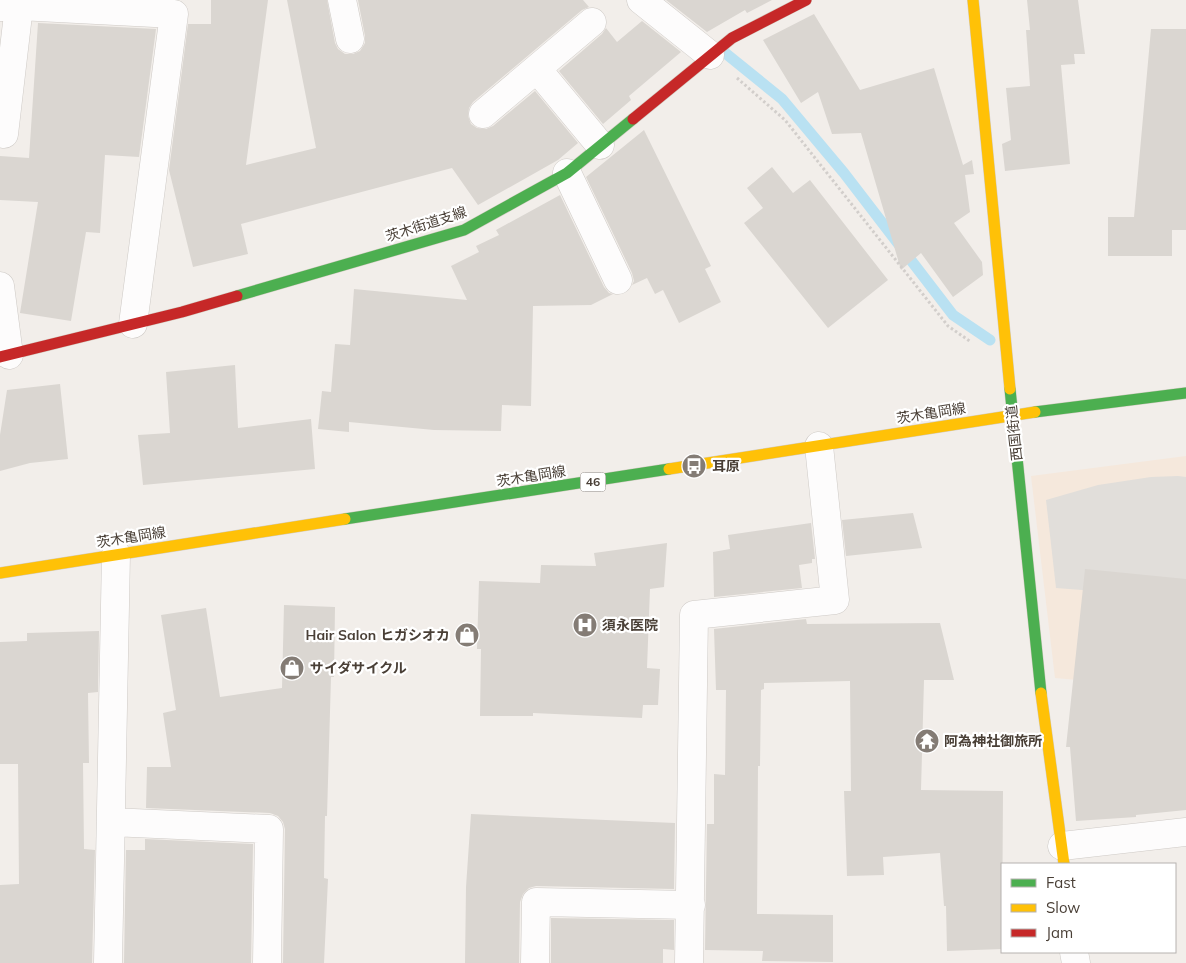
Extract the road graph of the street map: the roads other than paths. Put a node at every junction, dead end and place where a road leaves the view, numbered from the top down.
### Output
1 (342, 0) edge
2 (641, 0) edge
3 (806, 0) edge
4 (973, 0) edge
5 (10, 7) edge
6 (177, 7) edge
7 (592, 22) dead end
8 (350, 39) dead end
9 (710, 55) junction
10 (537, 70) junction
11 (483, 114) dead end
12 (4, 134) dead end
13 (600, 145) junction
14 (567, 173) junction
15 (618, 280) dead end
16 (0, 286) edge
17 (134, 324) junction
18 (5, 356) edge
19 (1186, 393) edge
20 (1012, 415) junction
21 (819, 446) junction
22 (116, 554) junction
23 (0, 573) edge
24 (111, 822) junction
25 (1186, 832) edge
26 (1063, 855) edge
27 (691, 905) junction
28 (108, 963) edge
29 (267, 963) edge
30 (535, 963) edge
31 (689, 963) edge

1 - 8 street
2 - 9 street
3 - 9 street, 茨木街道支線
4 - 20 street, 西国街道
5 - 6 street
5 - 12 street
6 - 17 street
7 - 10 street
9 - 13 street, 茨木街道支線
10 - 11 street
10 - 13 street
13 - 14 street, 茨木街道支線
14 - 15 street
14 - 17 street, 茨木街道支線
16 - 18 street
17 - 18 street, 茨木街道支線
19 - 20 street, 茨木亀岡線 / 46
20 - 21 street, 茨木亀岡線 / 46
20 - 26 street, 西国街道
21 - 22 street, 茨木亀岡線 / 46
21 - 27 street
22 - 23 street, 茨木亀岡線 / 46
22 - 24 street
24 - 28 street
24 - 29 street
25 - 26 street
27 - 30 street
27 - 31 street

